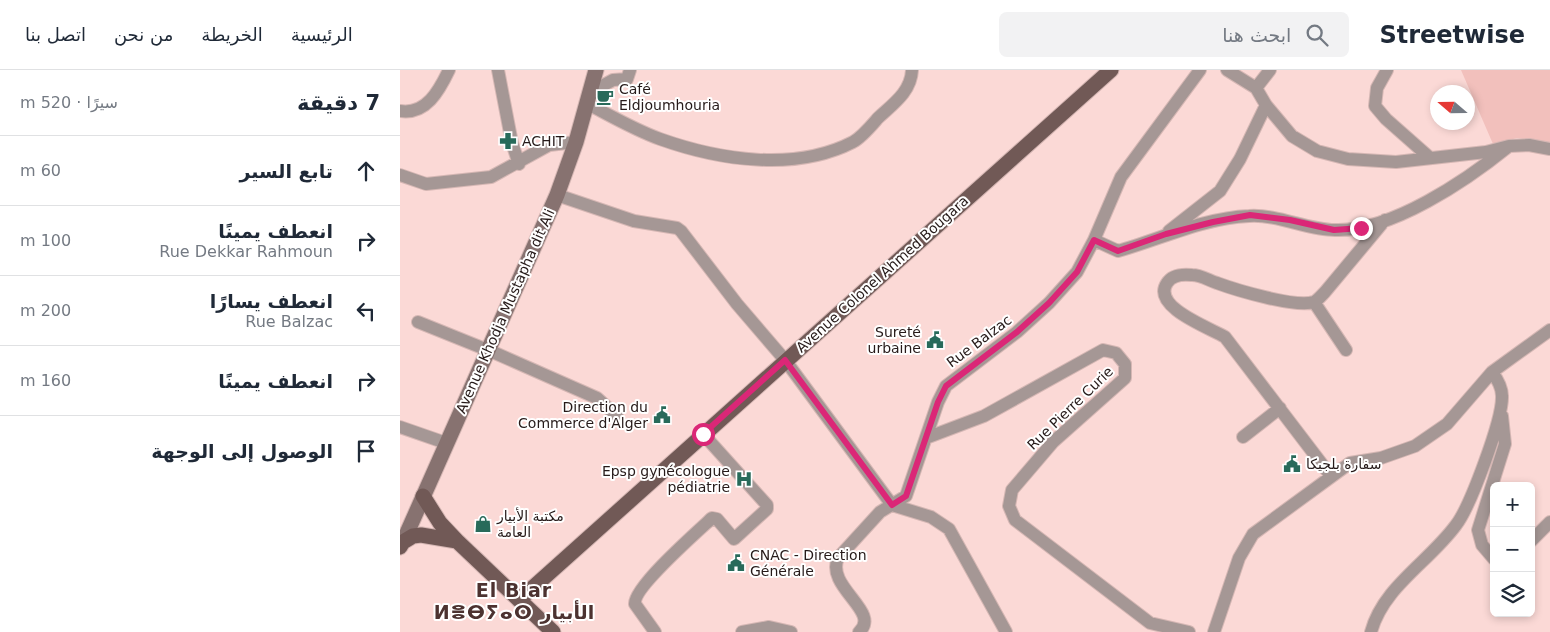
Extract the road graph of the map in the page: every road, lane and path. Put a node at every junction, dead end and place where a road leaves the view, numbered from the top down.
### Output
1 (449, 70) edge
2 (498, 70) edge
3 (596, 70) edge
4 (630, 70) edge
5 (912, 70) edge
6 (1111, 70) edge
7 (1200, 70) edge
8 (1227, 70) edge
9 (1270, 70) edge
10 (1387, 70) edge
11 (1256, 88) junction
12 (589, 98) junction
13 (1266, 105) junction
14 (400, 111) edge
15 (576, 142) junction
16 (1509, 146) junction
17 (1550, 149) edge
18 (1429, 157) junction
19 (519, 164) junction
20 (400, 175) edge
21 (557, 195) junction
22 (1385, 220) junction
23 (1166, 234) junction
24 (1094, 240) junction
25 (1314, 302) junction
26 (418, 322) dead end
27 (1550, 330) edge
28 (487, 349) junction
29 (1346, 350) dead end
30 (785, 360) junction
31 (1492, 372) junction
32 (1280, 408) junction
33 (1501, 413) junction
34 (617, 416) dead end
35 (400, 428) edge
36 (703, 434) junction
37 (1244, 437) dead end
38 (926, 438) junction
39 (446, 443) junction
40 (1331, 476) junction
41 (423, 496) junction
42 (892, 505) junction
43 (1550, 522) edge
44 (1535, 537) edge
45 (457, 541) junction
46 (401, 544) edge
47 (1490, 554) edge
48 (520, 600) junction
49 (1149, 628) edge
50 (553, 632) edge
51 (655, 632) edge
52 (742, 632) edge
53 (791, 632) edge
54 (859, 632) edge
55 (1006, 632) edge
56 (1189, 632) edge
57 (1214, 632) edge
58 (1371, 632) edge

1 - 14 street
2 - 19 street
3 - 12 main road, Avenue Khodja Mustapha dit Ali
4 - 12 street
5 - 12 street
6 - 30 main road, Avenue Colonel Ahmed Bougara
7 - 24 street, Rue Balzac
8 - 11 street
9 - 11 street
10 - 18 street
11 - 13 street
12 - 15 main road, Avenue Khodja Mustapha dit Ali
13 - 18 street
13 - 23 street
15 - 19 street
15 - 21 main road, Avenue Khodja Mustapha dit Ali
16 - 17 street
16 - 18 street
16 - 22 street
19 - 20 street
21 - 28 main road, Avenue Khodja Mustapha dit Ali
21 - 30 street
22 - 23 street
22 - 25 street
23 - 24 street
24 - 38 street, Rue Balzac
25 - 29 street
25 - 32 street
26 - 28 street
27 - 31 street
28 - 34 street
28 - 39 main road, Avenue Khodja Mustapha dit Ali
30 - 36 main road, Avenue Colonel Ahmed Bougara
30 - 42 street
31 - 33 street
31 - 40 street
32 - 37 street
32 - 40 street
33 - 47 street
33 - 58 street
35 - 39 street
36 - 48 main road, Avenue Colonel Ahmed Bougara
36 - 51 street
38 - 42 street, Rue Balzac
38 - 49 street, Rue Pierre Curie
39 - 41 main road, Avenue Khodja Mustapha dit Ali
40 - 57 street
41 - 45 main road
41 - 46 main road, Avenue Khodja Mustapha dit Ali
42 - 54 street, Rue Balzac
42 - 55 street
43 - 44 street
45 - 46 main road
45 - 48 main road
48 - 50 main road
49 - 56 street
52 - 53 street

